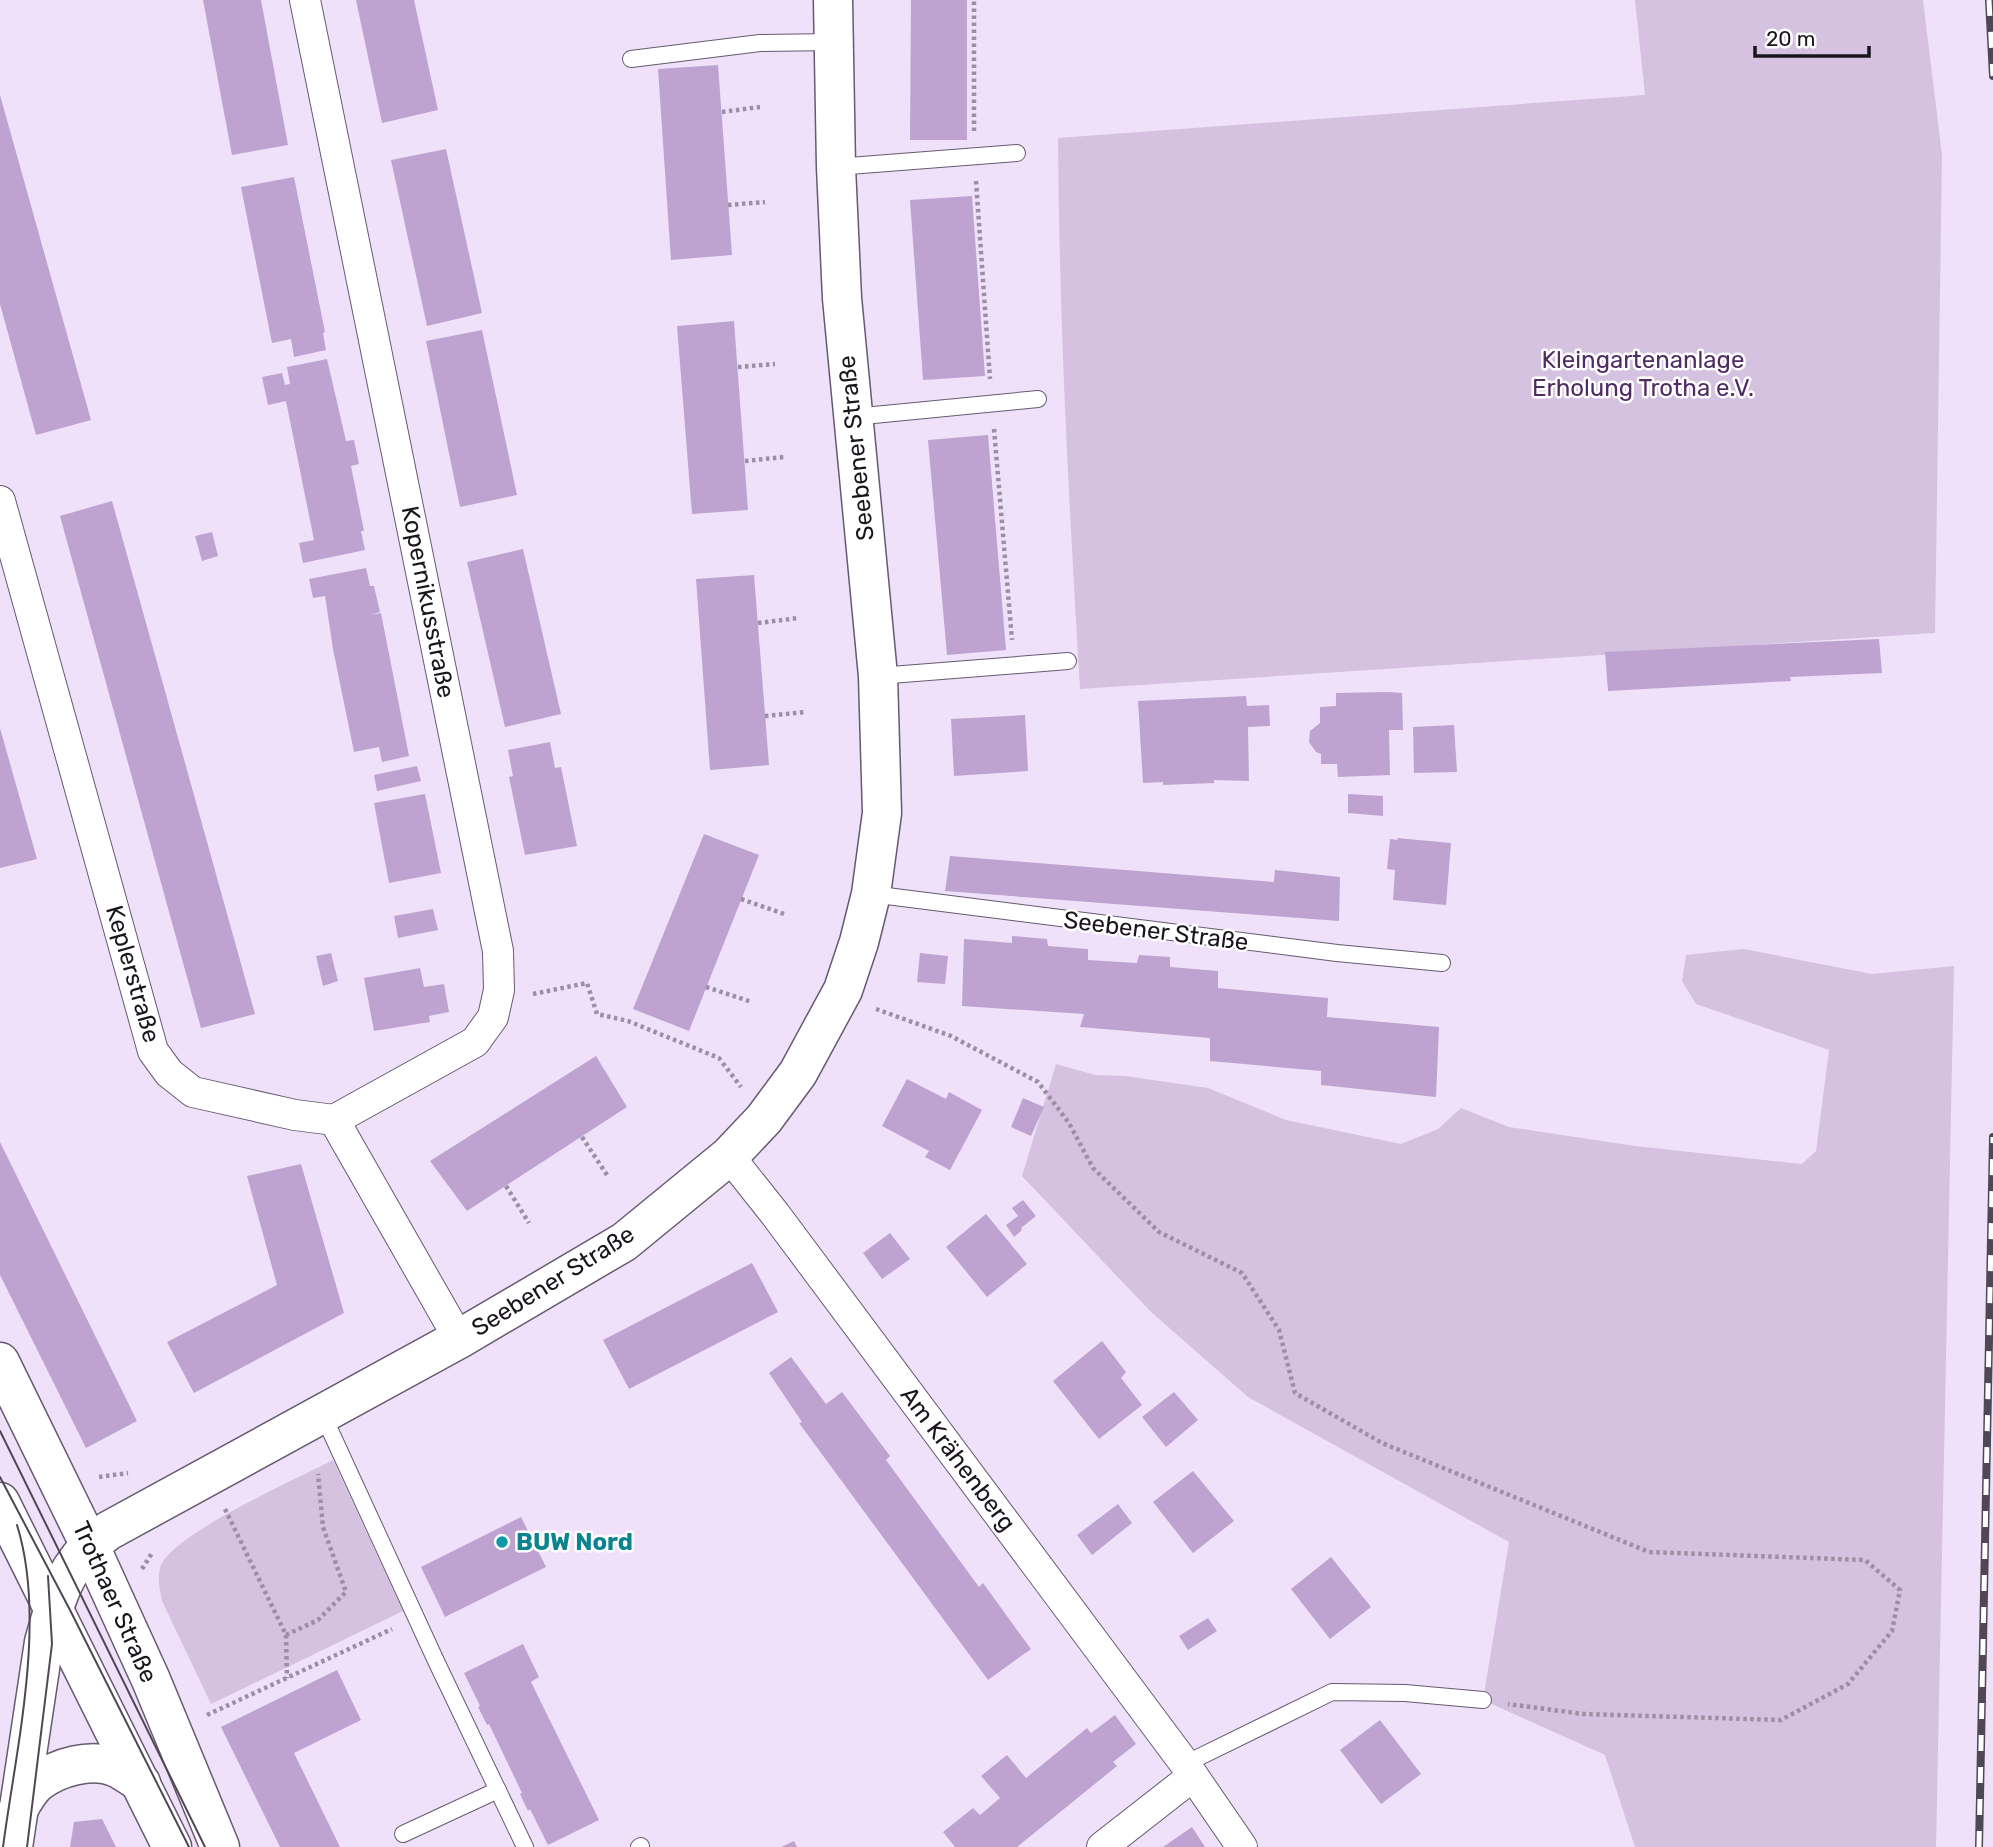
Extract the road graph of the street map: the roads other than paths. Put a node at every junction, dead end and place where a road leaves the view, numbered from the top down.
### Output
1 (305, 0) edge
2 (833, 0) edge
3 (833, 42) junction
4 (631, 59) dead end
5 (1017, 153) dead end
6 (836, 167) junction
7 (1038, 399) dead end
8 (853, 417) junction
9 (0, 501) edge
10 (1068, 661) dead end
11 (878, 676) junction
12 (871, 894) junction
13 (1442, 962) dead end
14 (334, 1120) junction
15 (729, 1156) junction
16 (459, 1339) junction
17 (0, 1362) edge
18 (323, 1415) junction
19 (0, 1502) edge
20 (89, 1544) junction
21 (53, 1610) junction
22 (1483, 1700) road end
23 (1189, 1770) junction
24 (141, 1783) junction
25 (498, 1790) junction
26 (15, 1829) edge
27 (403, 1834) dead end
28 (172, 1847) edge
29 (220, 1847) edge
30 (525, 1847) edge
31 (1102, 1847) edge
32 (1242, 1847) edge

1 - 14 street, Kopernikusstraße
2 - 3 street, Seebener Straße
3 - 4 lane
3 - 6 street, Seebener Straße
5 - 6 lane
6 - 8 street, Seebener Straße
7 - 8 lane
8 - 11 street, Seebener Straße
9 - 14 street, Keplerstraße
10 - 11 lane
11 - 12 street, Seebener Straße
12 - 13 lane, Seebener Straße
12 - 15 street, Seebener Straße
14 - 16 street
15 - 16 street, Seebener Straße
15 - 23 street, Am Krähenberg
16 - 18 street, Seebener Straße
17 - 20 street, Trothaer Straße
18 - 20 street, Seebener Straße
18 - 25 lane
19 - 21 street
20 - 21 street, Seebener Straße
20 - 29 street, Trothaer Straße
21 - 24 street
21 - 26 street, Seebener Straße
22 - 23 lane
23 - 31 street
23 - 32 street, Am Krähenberg
24 - 26 street
24 - 28 street
25 - 27 lane
25 - 30 lane

